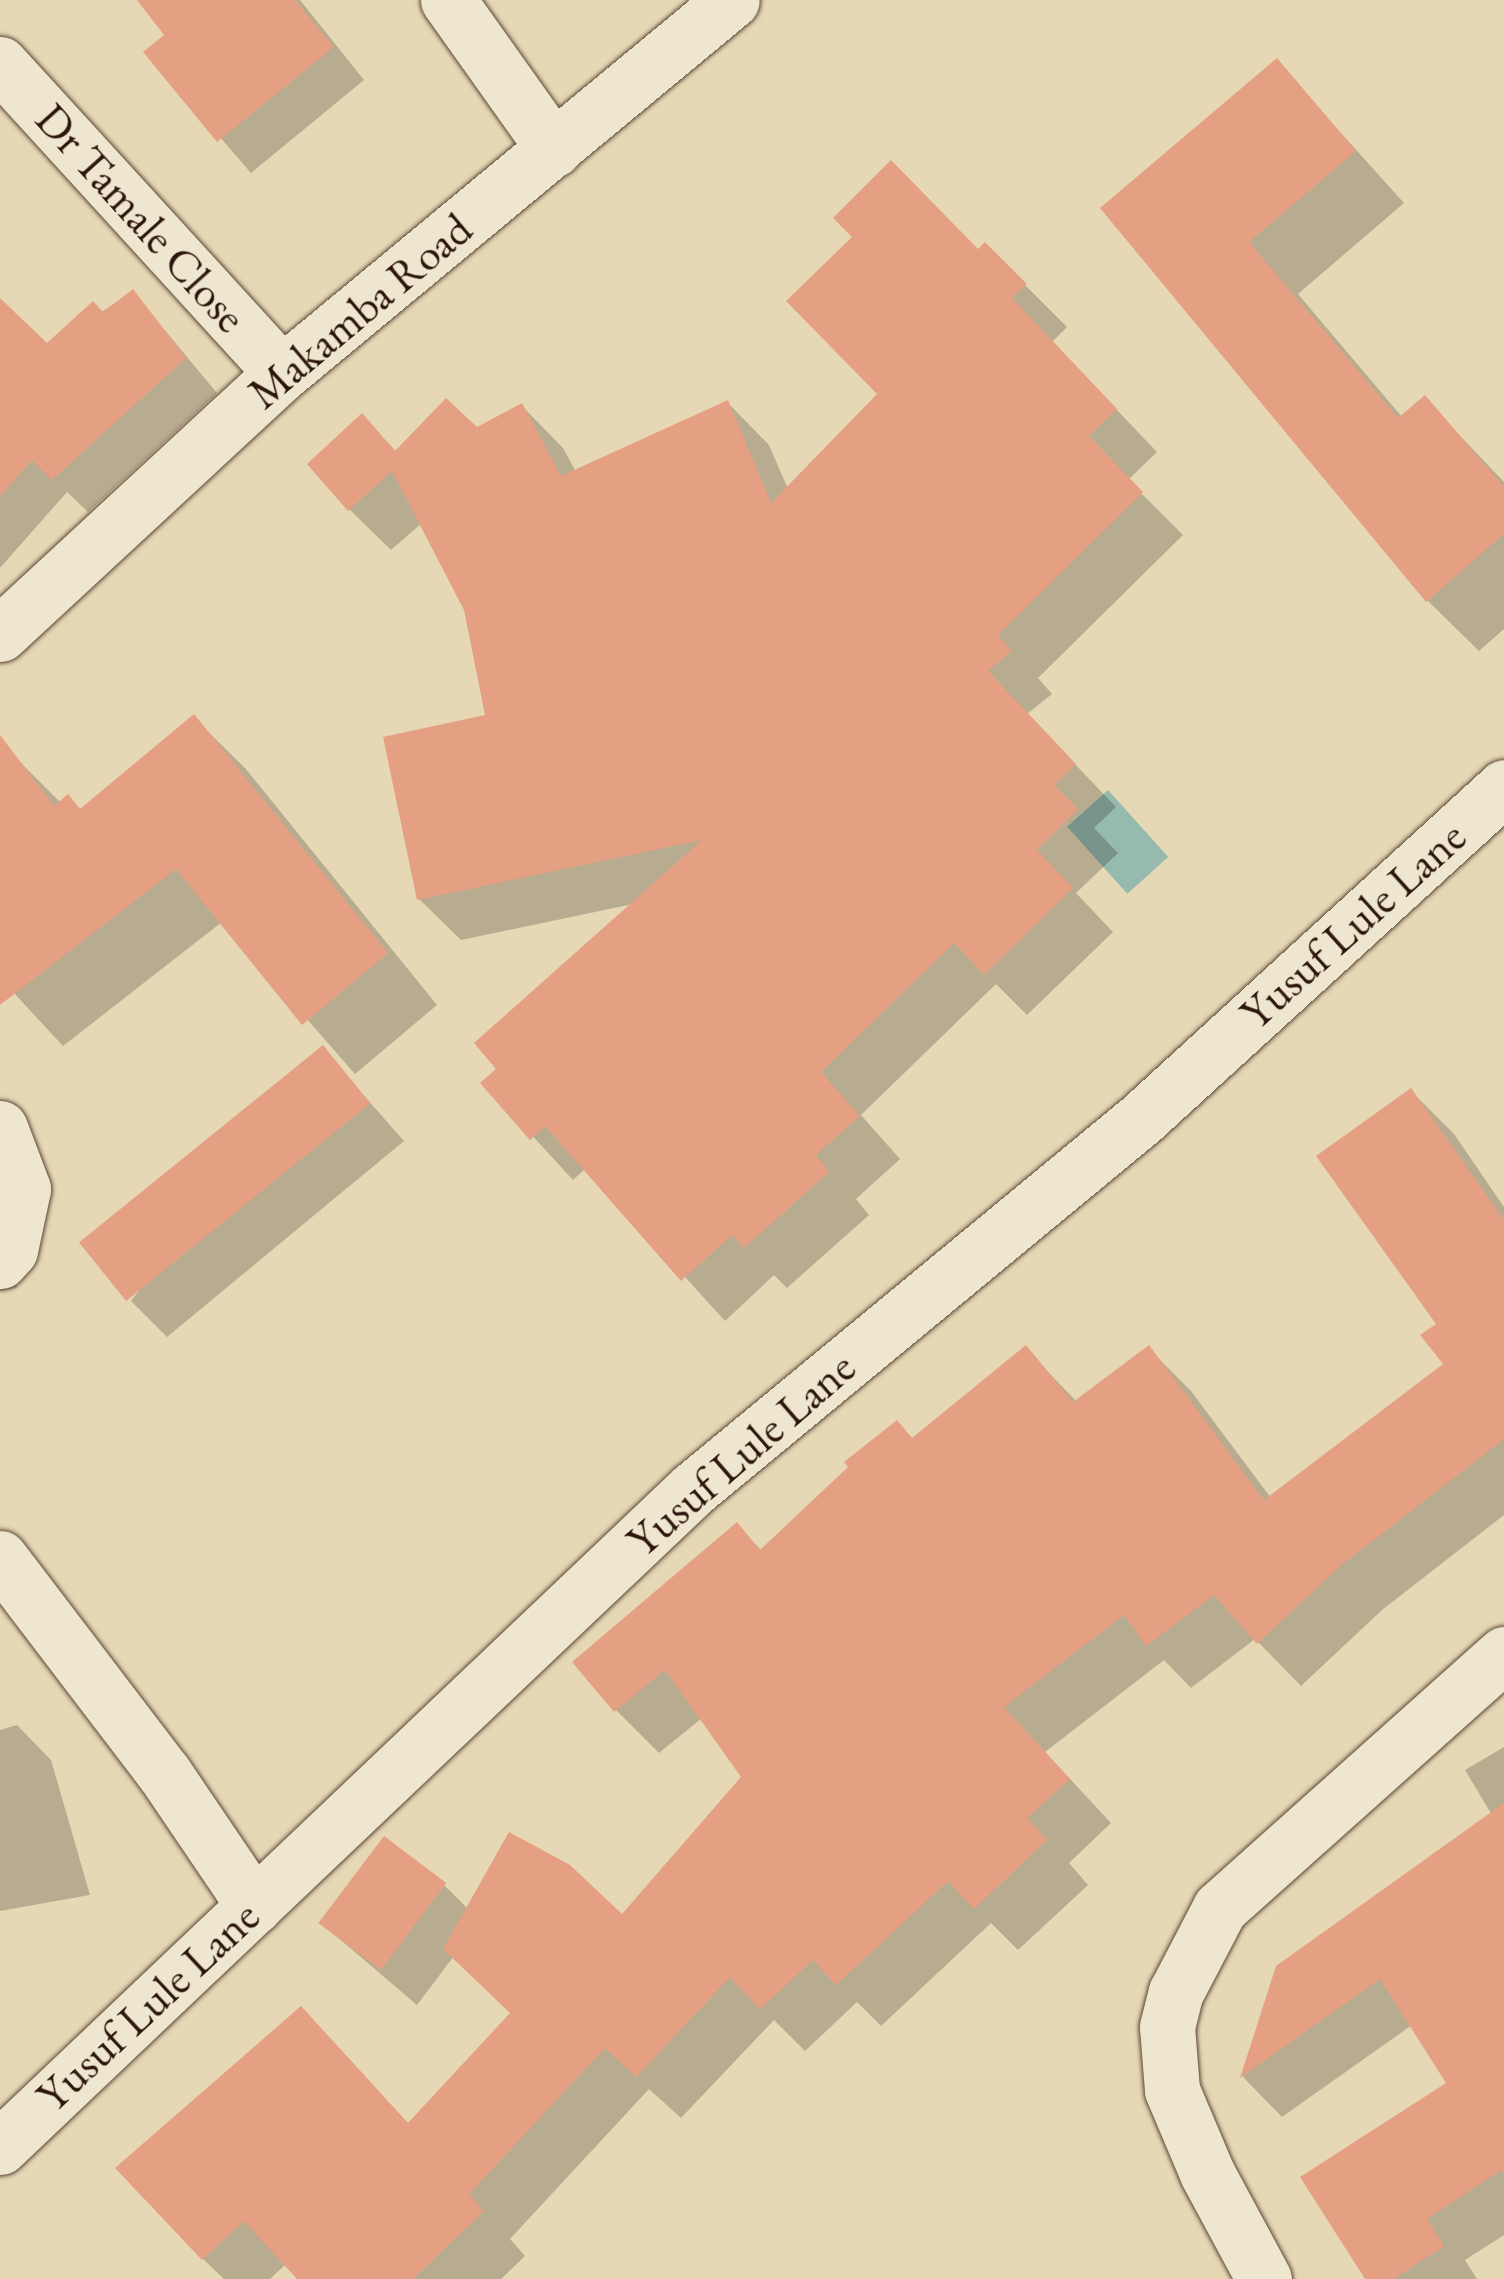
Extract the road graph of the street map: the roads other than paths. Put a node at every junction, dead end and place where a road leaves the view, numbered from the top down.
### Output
1 (448, 0) edge
2 (732, 0) edge
3 (0, 64) edge
4 (554, 148) junction
5 (282, 373) junction
6 (0, 634) edge
7 (1504, 787) edge
8 (0, 1128) edge
9 (0, 1261) edge
10 (0, 1558) edge
11 (1504, 1654) edge
12 (254, 1906) junction
13 (0, 2147) edge
14 (1264, 2279) edge

1 - 4 street
2 - 4 street, Makamba Road
3 - 5 street, Dr Tamale Close
4 - 5 street, Makamba Road
5 - 6 street, Makamba Road
7 - 12 street, Yusuf Lule Lane
8 - 9 street
10 - 12 street
11 - 14 street
12 - 13 street, Yusuf Lule Lane

